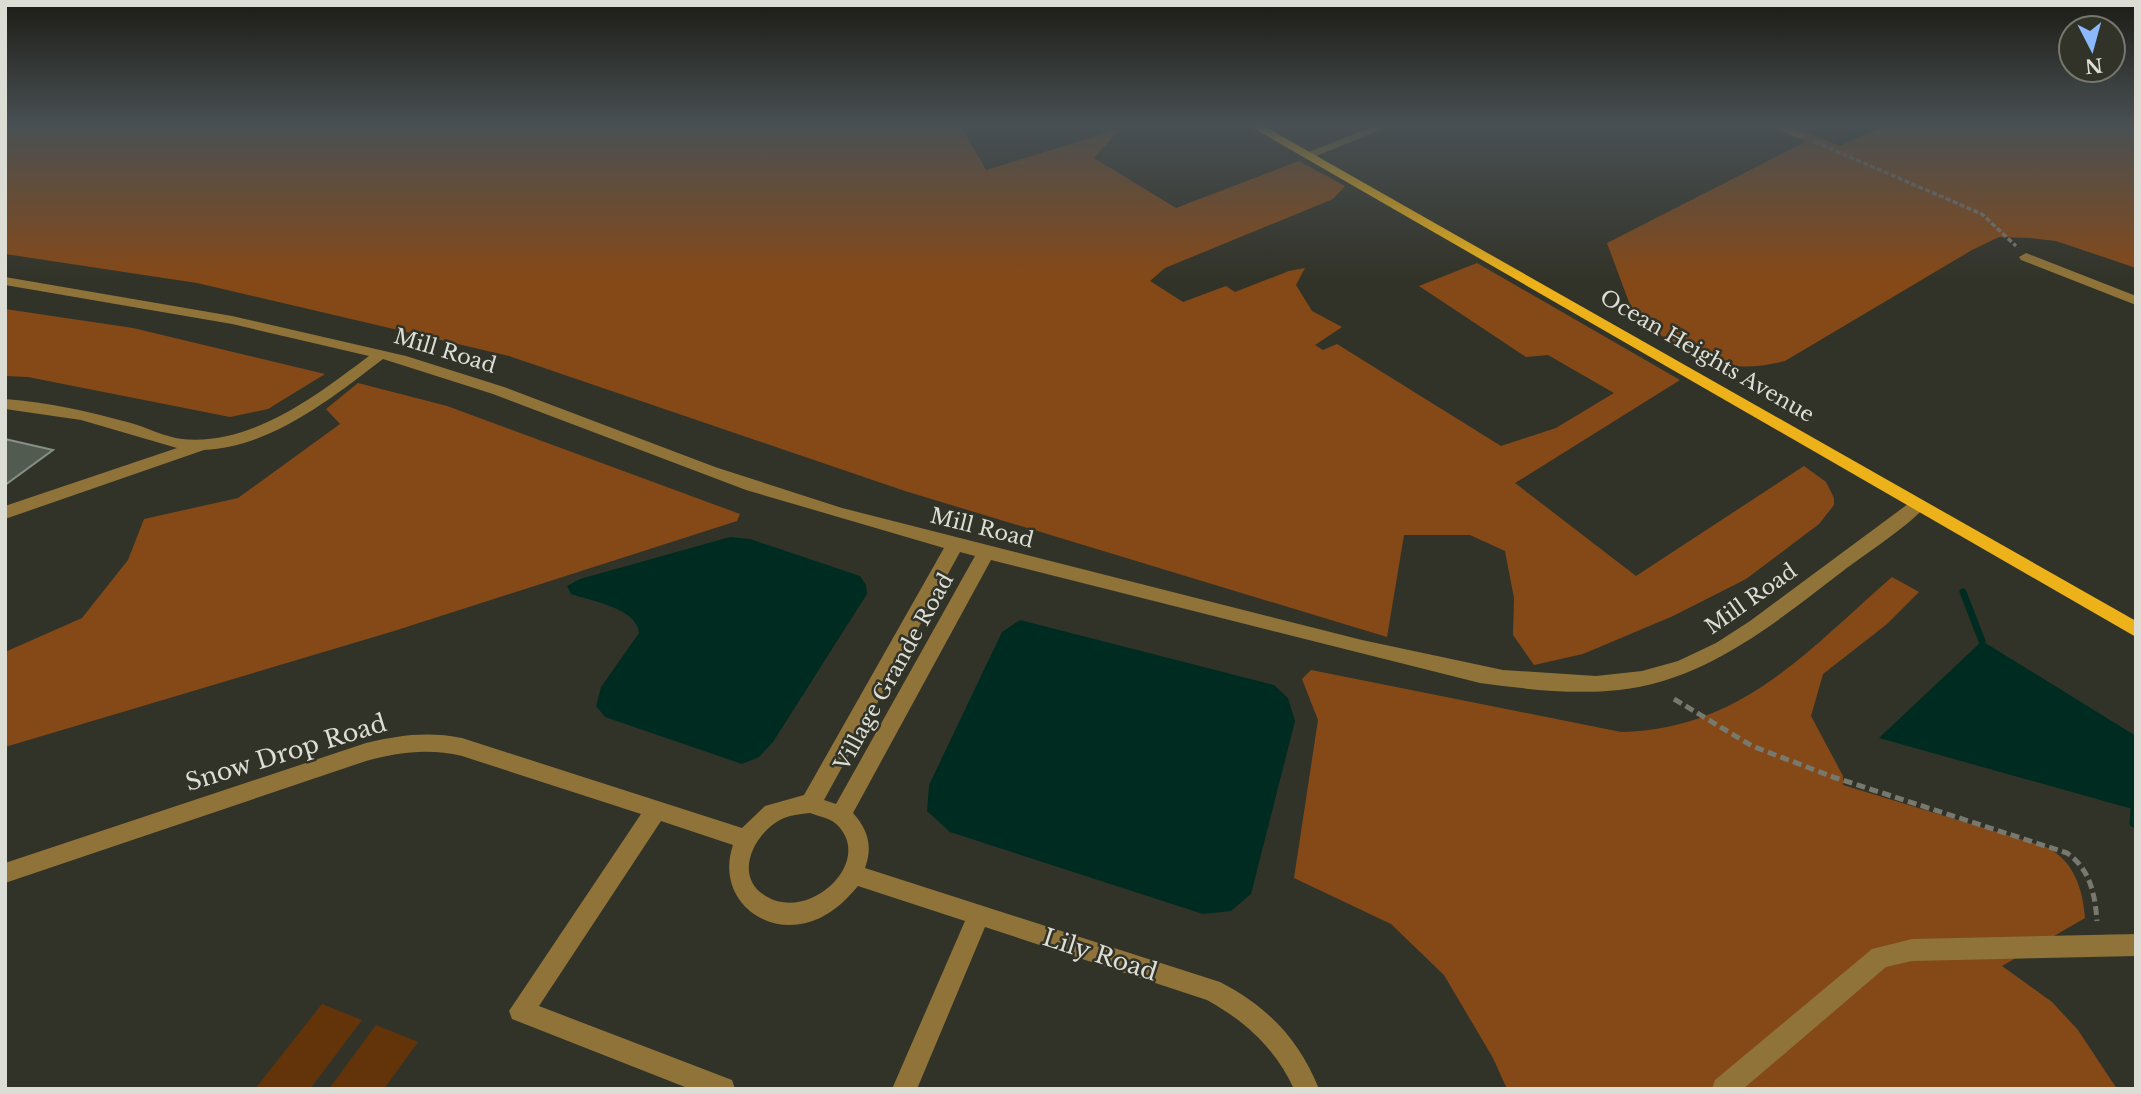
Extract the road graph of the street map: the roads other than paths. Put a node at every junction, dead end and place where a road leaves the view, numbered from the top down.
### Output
1 (1344, 176) edge
2 (2026, 257) road end
3 (5, 281) edge
4 (2136, 301) edge
5 (379, 355) junction
6 (5, 404) edge
7 (215, 442) junction
8 (1918, 505) junction
9 (5, 513) edge
10 (955, 545) junction
11 (986, 553) junction
12 (2136, 630) edge
13 (810, 804) junction
14 (657, 809) junction
15 (841, 814) junction
16 (745, 839) junction
17 (5, 873) edge
18 (855, 875) junction
19 (978, 916) junction
20 (2136, 945) edge
21 (723, 1089) edge
22 (904, 1089) edge
23 (1307, 1089) edge
24 (1724, 1089) edge

1 - 8 main road, Ocean Heights Avenue
2 - 4 street
3 - 5 street, Mill Road
5 - 7 street
5 - 10 street, Mill Road
6 - 7 street
7 - 9 street
8 - 11 street, Mill Road
8 - 12 main road, Ocean Heights Avenue
10 - 11 street, Mill Road
10 - 13 street
11 - 15 street, Village Grande Road
13 - 15 street
13 - 16 street
14 - 16 street, Snow Drop Road
14 - 17 street, Snow Drop Road
14 - 21 street
15 - 18 street
16 - 18 street
18 - 19 street, Lily Road
19 - 22 street
19 - 23 street, Lily Road
20 - 24 street

